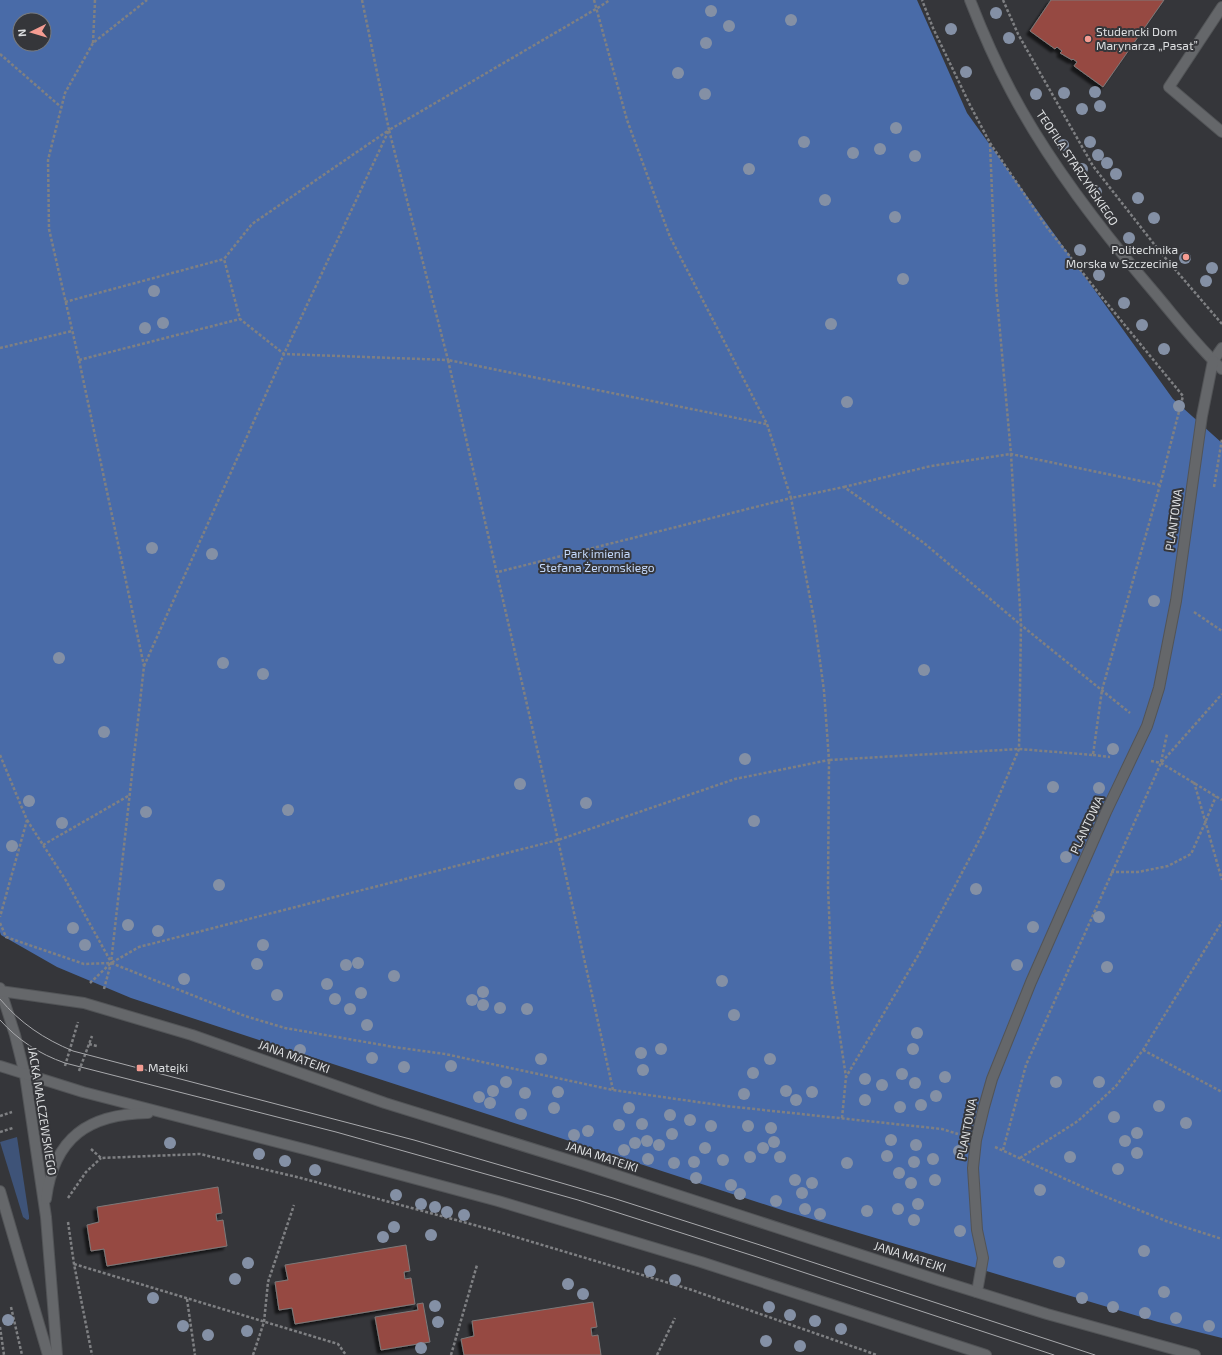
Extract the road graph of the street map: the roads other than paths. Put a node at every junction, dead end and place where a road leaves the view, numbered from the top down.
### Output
1 (970, 0) edge
2 (1222, 7) edge
3 (1222, 132) edge
4 (1222, 348) edge
5 (1213, 361) junction
6 (1222, 369) edge
7 (0, 990) edge
8 (0, 1066) edge
9 (25, 1075) junction
10 (167, 1114) junction
11 (0, 1191) edge
12 (46, 1217) junction
13 (977, 1292) junction
14 (48, 1355) edge
15 (57, 1355) edge
16 (986, 1355) edge
17 (1195, 1355) edge

1 - 5 street, TEOFILA STARZYŃSKIEGO
2 - 3 street
4 - 5 street
5 - 6 street, TEOFILA STARZYŃSKIEGO
5 - 13 street, PLANTOWA
7 - 9 street, JACKA MALCZEWSKIEGO
7 - 13 street, JANA MATEJKI
8 - 9 street
9 - 10 street
9 - 12 street, JACKA MALCZEWSKIEGO
10 - 12 street, JACKA MALCZEWSKIEGO
10 - 16 street
11 - 14 street
12 - 15 street, JACKA MALCZEWSKIEGO
13 - 17 street, JANA MATEJKI

